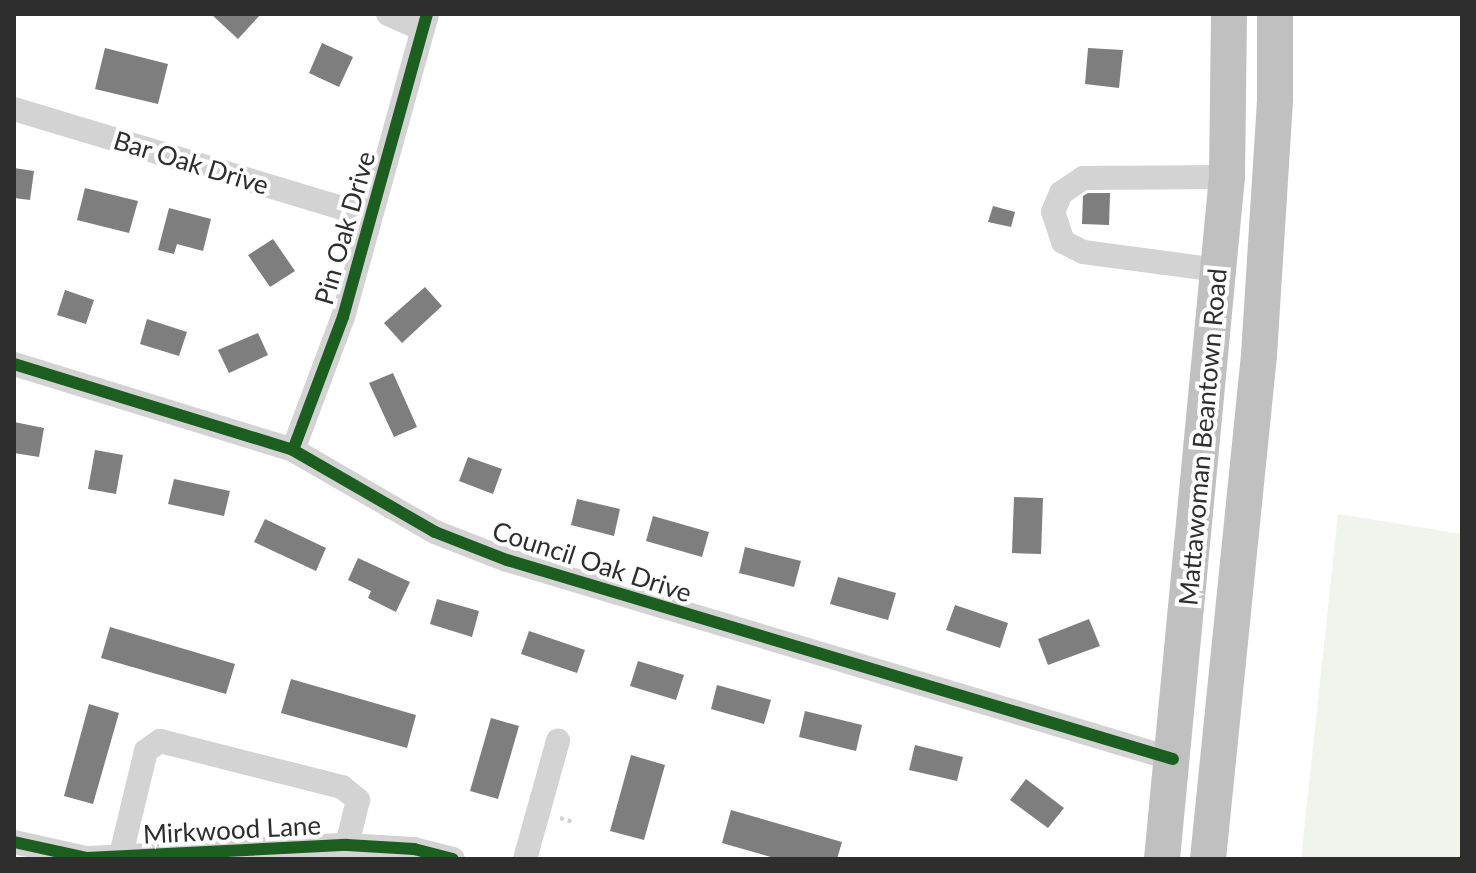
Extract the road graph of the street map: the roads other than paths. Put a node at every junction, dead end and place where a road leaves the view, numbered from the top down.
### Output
1 (388, 14) edge
2 (1229, 14) edge
3 (1265, 14) edge
4 (1275, 14) edge
5 (423, 21) edge
6 (14, 109) edge
7 (1227, 177) junction
8 (368, 216) junction
9 (1218, 270) junction
10 (1259, 355) junction
11 (14, 364) edge
12 (1204, 426) junction
13 (293, 450) junction
14 (558, 741) dead end
15 (1173, 759) junction
16 (14, 842) edge
17 (347, 845) junction
18 (120, 859) edge
19 (453, 859) edge
20 (525, 859) edge
21 (1162, 859) edge
22 (1189, 859) edge
23 (1208, 859) edge

1 - 5 street
2 - 7 highway, Mattawoman Beantown Road
3 - 12 highway
4 - 10 highway, Mattawoman Beantown Road
5 - 8 street, Pin Oak Drive
6 - 8 street, Bar Oak Drive
7 - 9 highway, Mattawoman Beantown Road
7 - 9 street
8 - 13 street, Pin Oak Drive
9 - 12 highway, Mattawoman Beantown Road
10 - 15 highway
10 - 23 highway, Mattawoman Beantown Road
11 - 13 street, Council Oak Drive
12 - 15 highway, Mattawoman Beantown Road
13 - 15 street, Council Oak Drive
14 - 20 street
15 - 21 highway, Mattawoman Beantown Road
15 - 22 highway
16 - 18 street, Mirkwood Lane
17 - 18 street, Mirkwood Lane
17 - 18 street
17 - 19 street, Mirkwood Lane

